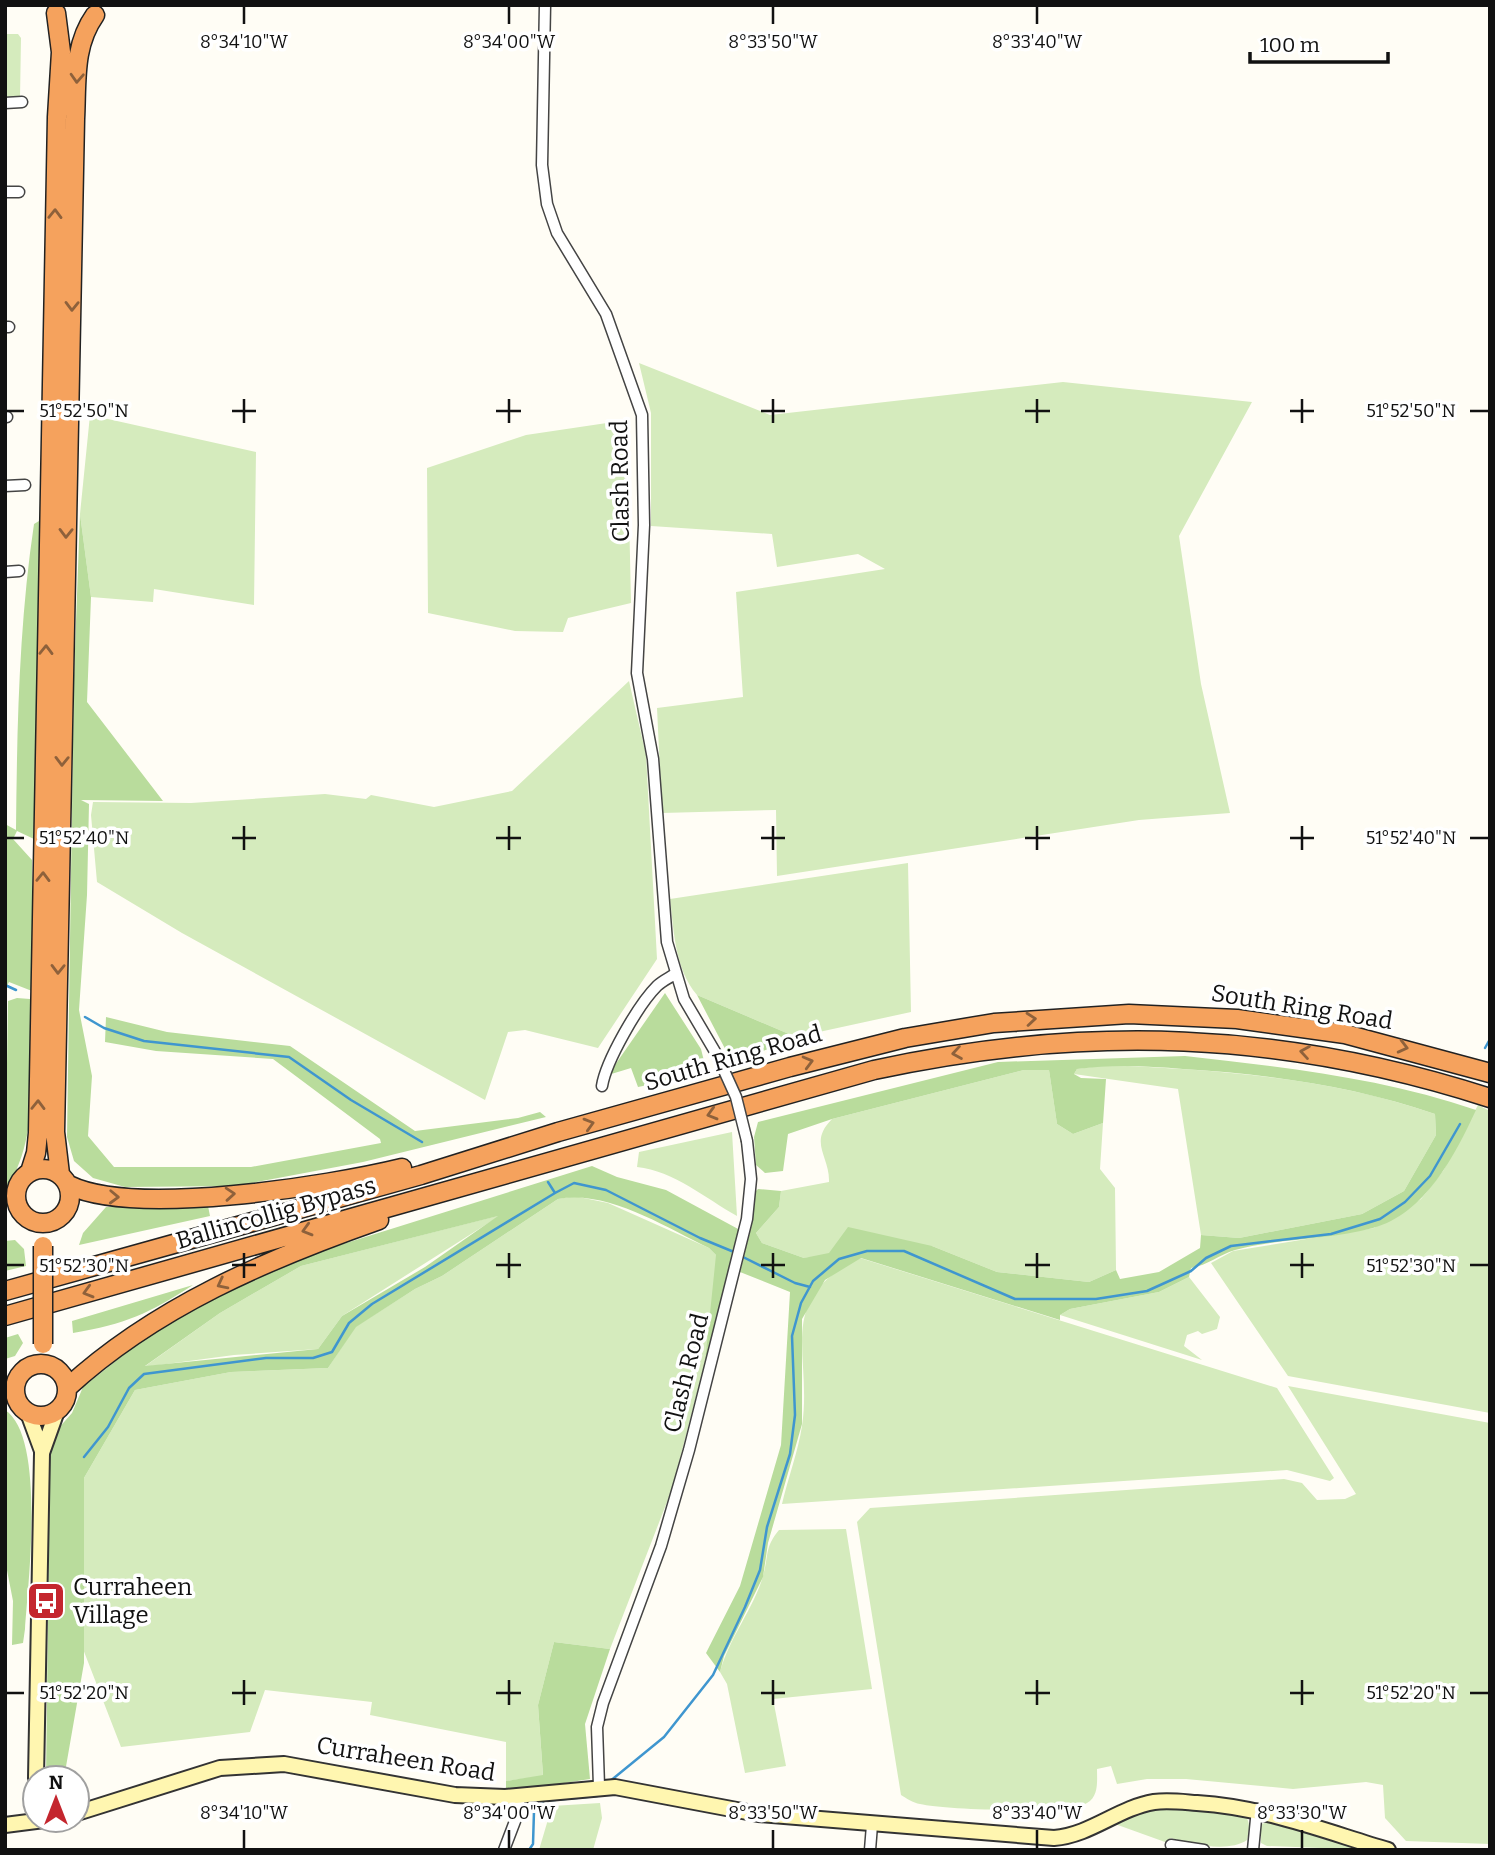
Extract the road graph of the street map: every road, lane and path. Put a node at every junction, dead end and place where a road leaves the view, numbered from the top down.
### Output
1 (545, 5) edge
2 (50, 8) edge
3 (99, 10) edge
4 (22, 102) dead end
5 (5, 103) edge
6 (5, 192) edge
7 (19, 192) dead end
8 (5, 485) edge
9 (25, 485) dead end
10 (19, 571) dead end
11 (5, 572) edge
12 (675, 974) junction
13 (1490, 1073) edge
14 (602, 1086) dead end
15 (1490, 1098) edge
16 (558, 1132) junction
17 (561, 1158) junction
18 (30, 1172) junction
19 (64, 1180) junction
20 (10, 1203) edge
21 (57, 1220) junction
22 (35, 1222) junction
23 (43, 1246) junction
24 (5, 1291) edge
25 (5, 1316) edge
26 (43, 1344) junction
27 (32, 1366) junction
28 (57, 1369) junction
29 (67, 1388) junction
30 (11, 1396) edge
31 (57, 1411) junction
32 (28, 1413) junction
33 (42, 1453) junction
34 (36, 1764) edge
35 (599, 1786) junction
36 (520, 1796) junction
37 (91, 1809) edge
38 (1257, 1810) junction
39 (872, 1825) junction
40 (1171, 1845) dead end
41 (504, 1850) edge
42 (870, 1850) edge
43 (1204, 1850) edge
44 (1253, 1850) edge
45 (1388, 1850) edge

1 - 12 street, Clash Road
2 - 3 highway
18 -> 2 highway
3 -> 19 highway
4 - 5 street
6 - 7 street
8 - 9 street
10 - 11 street
12 - 14 street
12 - 35 street, Clash Road, bridge
16 -> 13 highway, South Ring Road
15 -> 17 highway, South Ring Road
19 -> 16 highway
16 - 24 highway, South Ring Road
17 -> 25 highway, Ballincollig Bypass
17 -> 29 highway
18 - 19 highway
18 - 20 highway
19 - 21 highway
20 - 22 highway
21 - 22 highway
21 - 23 highway
22 - 23 highway
23 - 26 highway, bridge
26 - 27 highway
26 - 28 highway
27 - 28 highway
27 - 30 highway
28 - 29 highway
29 - 31 highway
30 - 32 highway
31 - 32 highway
31 - 33 street
32 - 33 street
33 - 34 street
35 - 36 street, Curraheen Road
35 - 39 street, Curraheen Road
36 - 37 street, Curraheen Road
36 - 41 street
38 - 39 street, Curraheen Road
38 - 44 street
38 - 45 street, Curraheen Road
39 - 42 street
40 - 43 street

